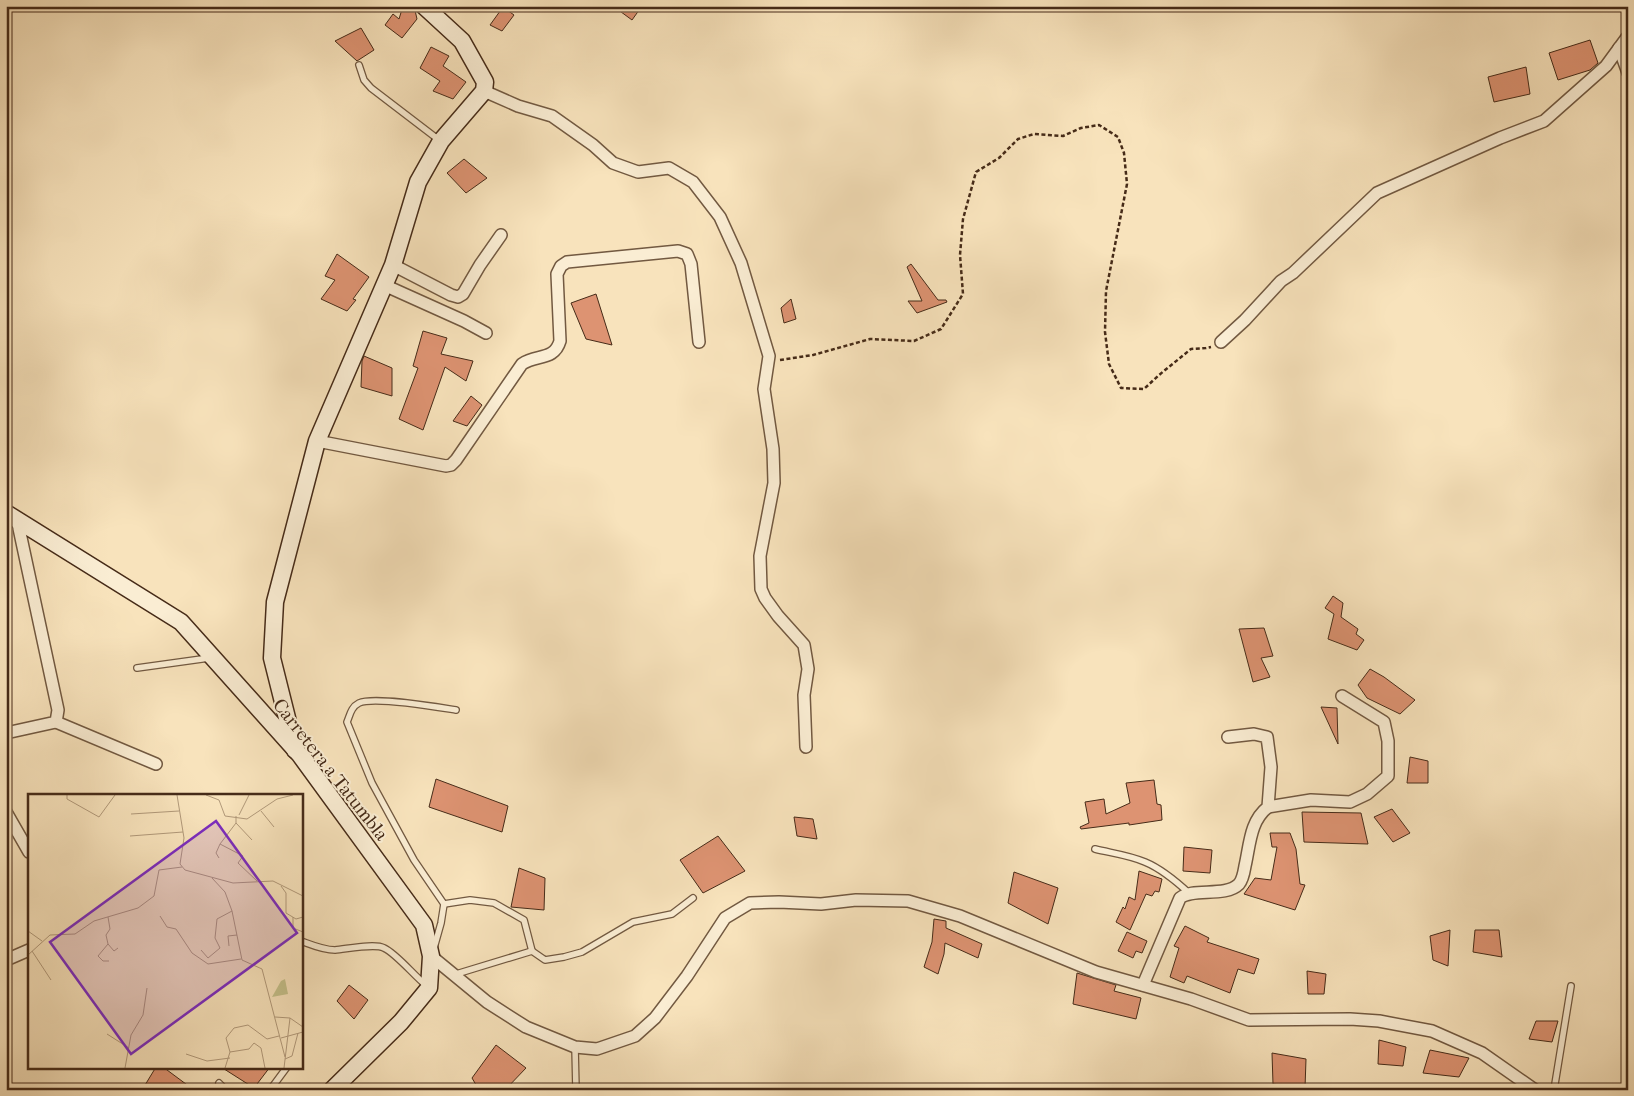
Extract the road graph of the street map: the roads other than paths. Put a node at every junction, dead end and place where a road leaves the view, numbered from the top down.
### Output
1 (424, 6) edge
2 (1625, 42) edge
3 (359, 65) dead end
4 (1628, 73) edge
5 (484, 91) junction
6 (441, 141) junction
7 (501, 235) dead end
8 (393, 265) junction
9 (384, 285) junction
10 (486, 333) dead end
11 (699, 342) dead end
12 (1221, 342) road end
13 (317, 441) junction
14 (12, 516) edge
15 (213, 658) junction
16 (136, 668) dead end
17 (1342, 696) dead end
18 (456, 710) dead end
19 (56, 722) junction
20 (6, 733) edge
21 (1228, 737) dead end
22 (806, 747) dead end
23 (295, 750) junction
24 (156, 764) dead end
25 (1268, 806) junction
26 (6, 812) edge
27 (1095, 849) dead end
28 (28, 850) edge
29 (1190, 894) junction
30 (693, 898) dead end
31 (444, 904) junction
32 (302, 940) edge
33 (28, 950) edge
34 (532, 951) junction
35 (432, 956) junction
36 (6, 960) edge
37 (454, 975) junction
38 (1143, 985) junction
39 (1571, 986) dead end
40 (429, 988) junction
41 (575, 1047) junction
42 (286, 1068) edge
43 (219, 1083) dead end
44 (226, 1090) edge
45 (270, 1090) edge
46 (332, 1090) edge
47 (576, 1090) edge
48 (1535, 1090) edge
49 (1554, 1090) edge

1 - 5 street
2 - 4 street
2 - 12 street
3 - 6 lane
5 - 6 street
5 - 22 street
6 - 8 street
7 - 8 street
8 - 9 street
9 - 10 street
9 - 13 street
11 - 13 street
13 - 23 street
14 - 15 street, Carretera a Tatumbla
14 - 19 street
15 - 16 lane
15 - 23 street, Carretera a Tatumbla
17 - 25 street
18 - 31 lane
19 - 20 street
19 - 24 street
21 - 25 street
23 - 35 street, Carretera a Tatumbla
25 - 29 street
26 - 28 street
27 - 29 lane
29 - 38 street
30 - 34 lane
31 - 34 lane
31 - 35 lane
32 - 40 lane
33 - 36 street
34 - 37 lane
35 - 37 street
35 - 40 street, Carretera a Tatumbla
37 - 41 street
38 - 41 street
38 - 48 street
39 - 49 lane
40 - 46 street
41 - 47 lane
42 - 45 lane
43 - 44 lane

